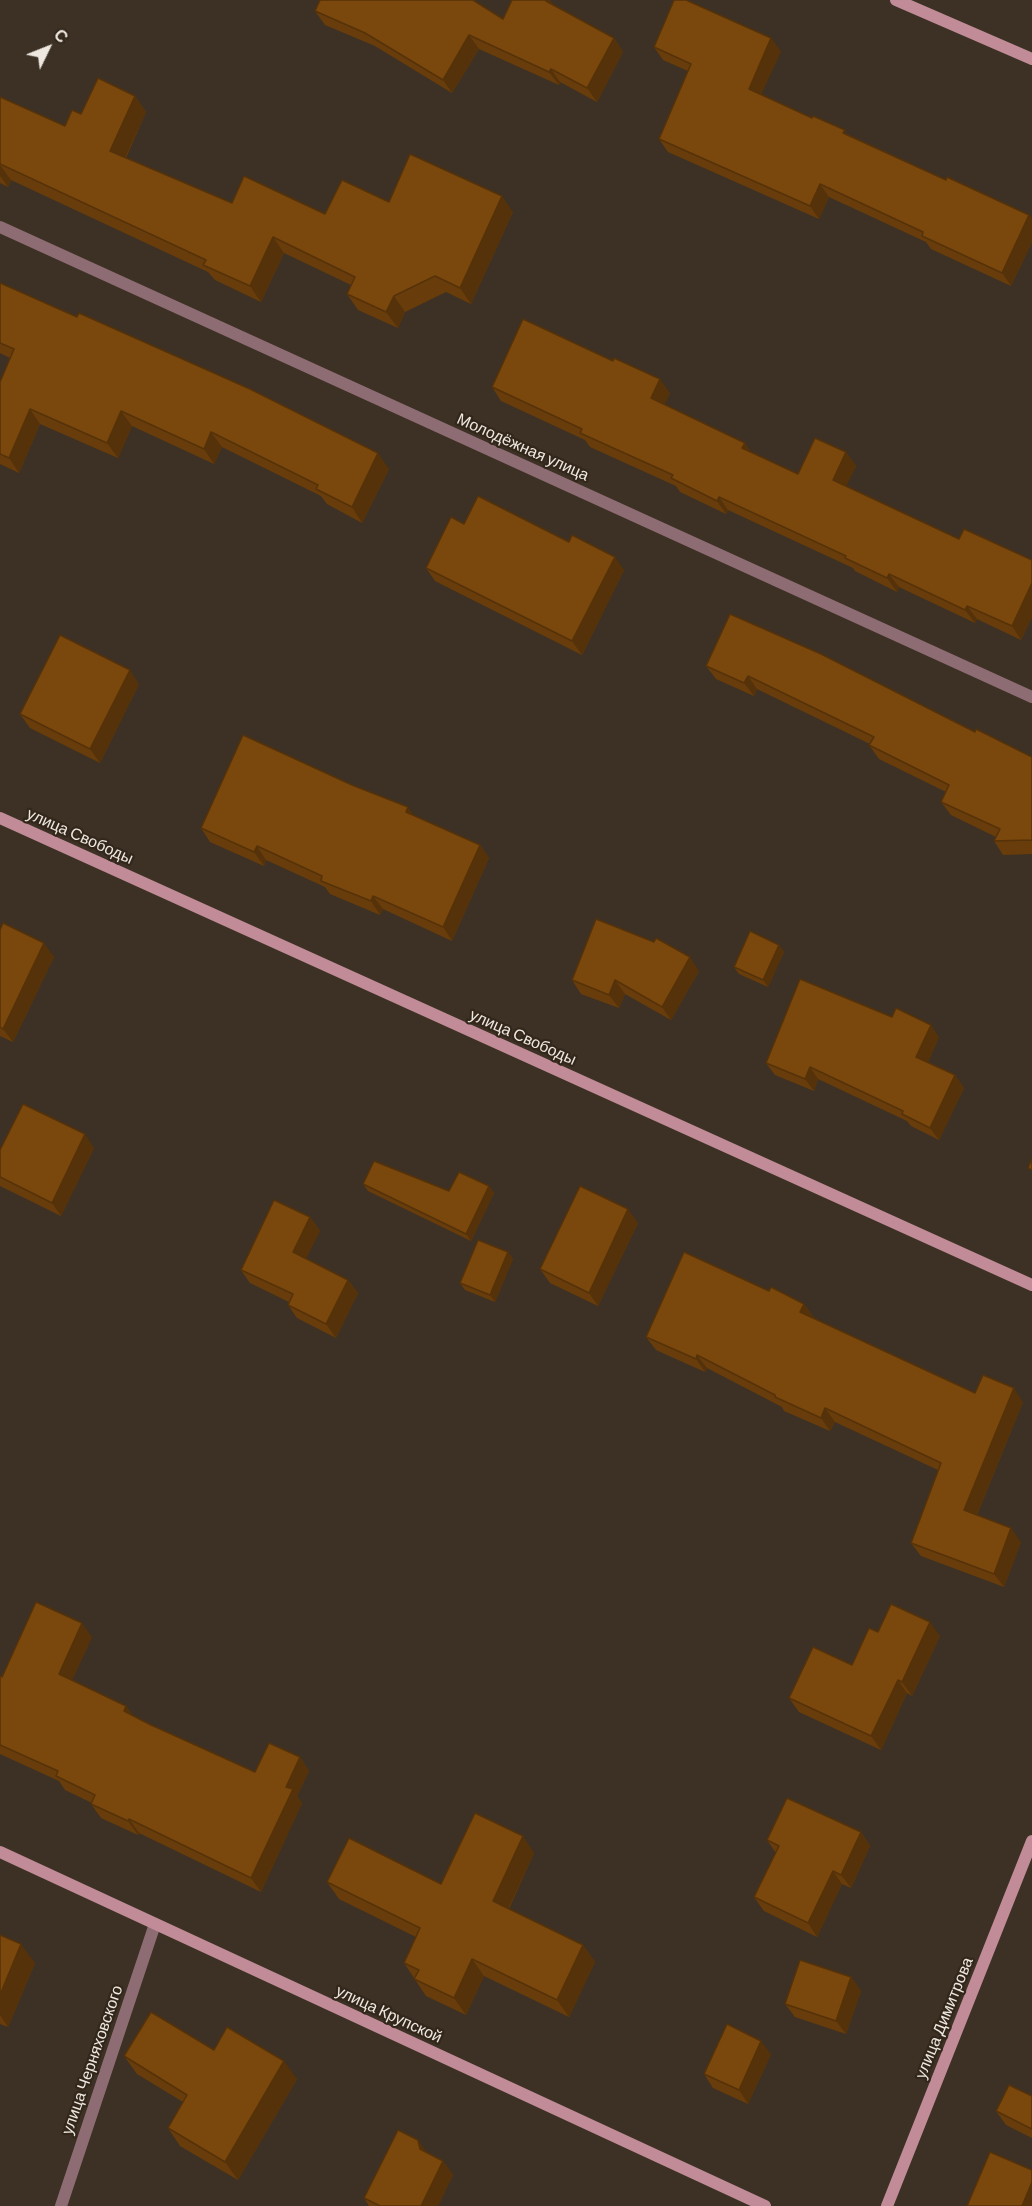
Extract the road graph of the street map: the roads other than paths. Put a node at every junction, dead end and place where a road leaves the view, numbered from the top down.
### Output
1 (896, 0) edge
2 (1032, 59) edge
3 (0, 227) edge
4 (1032, 697) edge
5 (0, 818) edge
6 (1032, 1285) edge
7 (1032, 1841) edge
8 (0, 1852) edge
9 (155, 1924) junction
10 (61, 2206) edge
11 (765, 2206) edge
12 (887, 2206) edge

1 - 2 street
3 - 4 street, Молодёжная улица
5 - 6 street, улица Свободы
7 - 12 street, улица Димитрова
8 - 9 street, улица Крупской
9 - 10 street, улица Черняховского
9 - 11 street, улица Крупской

